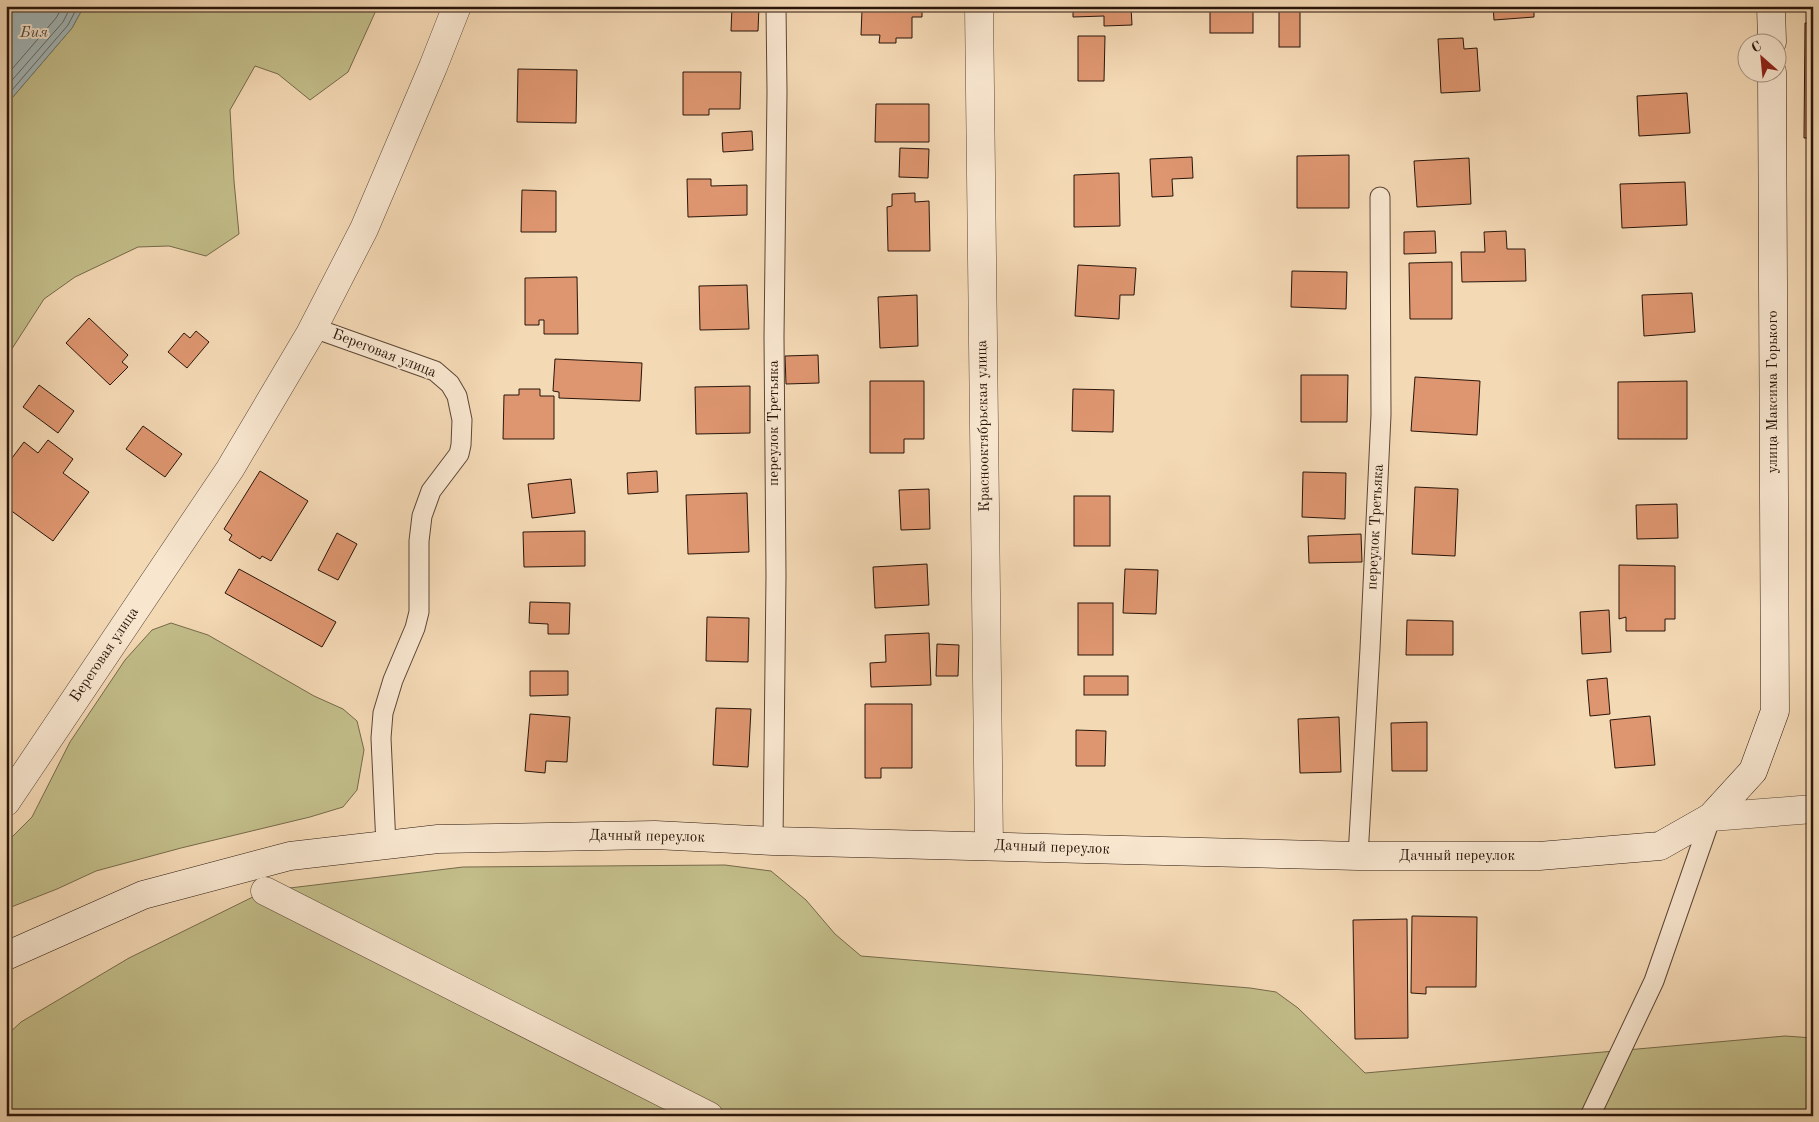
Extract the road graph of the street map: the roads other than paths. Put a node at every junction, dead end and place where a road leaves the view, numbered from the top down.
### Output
1 (457, 6) edge
2 (776, 6) edge
3 (979, 6) edge
4 (1771, 6) edge
5 (1772, 32) edge
6 (1772, 82) edge
7 (1380, 197) dead end
8 (314, 328) junction
9 (1775, 711) joint
10 (6, 802) edge
11 (1813, 809) edge
12 (1711, 817) junction
13 (774, 840) junction
14 (386, 845) junction
15 (989, 846) junction
16 (1358, 856) junction
17 (265, 892) dead end
18 (6, 956) edge
19 (709, 1116) edge
20 (1590, 1116) edge

1 - 8 main road, Береговая улица
2 - 13 lane, переулок Третьяка
3 - 15 main road, Краснооктябрьская улица
4 - 5 main road
6 - 9 main road, улица Максима Горького
7 - 16 lane, переулок Третьяка
8 - 10 main road, Береговая улица
8 - 14 lane, Береговая улица
9 - 12 main road, Дачный переулок
11 - 12 main road, Дачный переулок
12 - 16 main road, Дачный переулок
12 - 20 lane
13 - 14 main road, Дачный переулок
13 - 15 main road, Дачный переулок
14 - 18 main road, Дачный переулок
15 - 16 main road, Дачный переулок
17 - 19 main road

